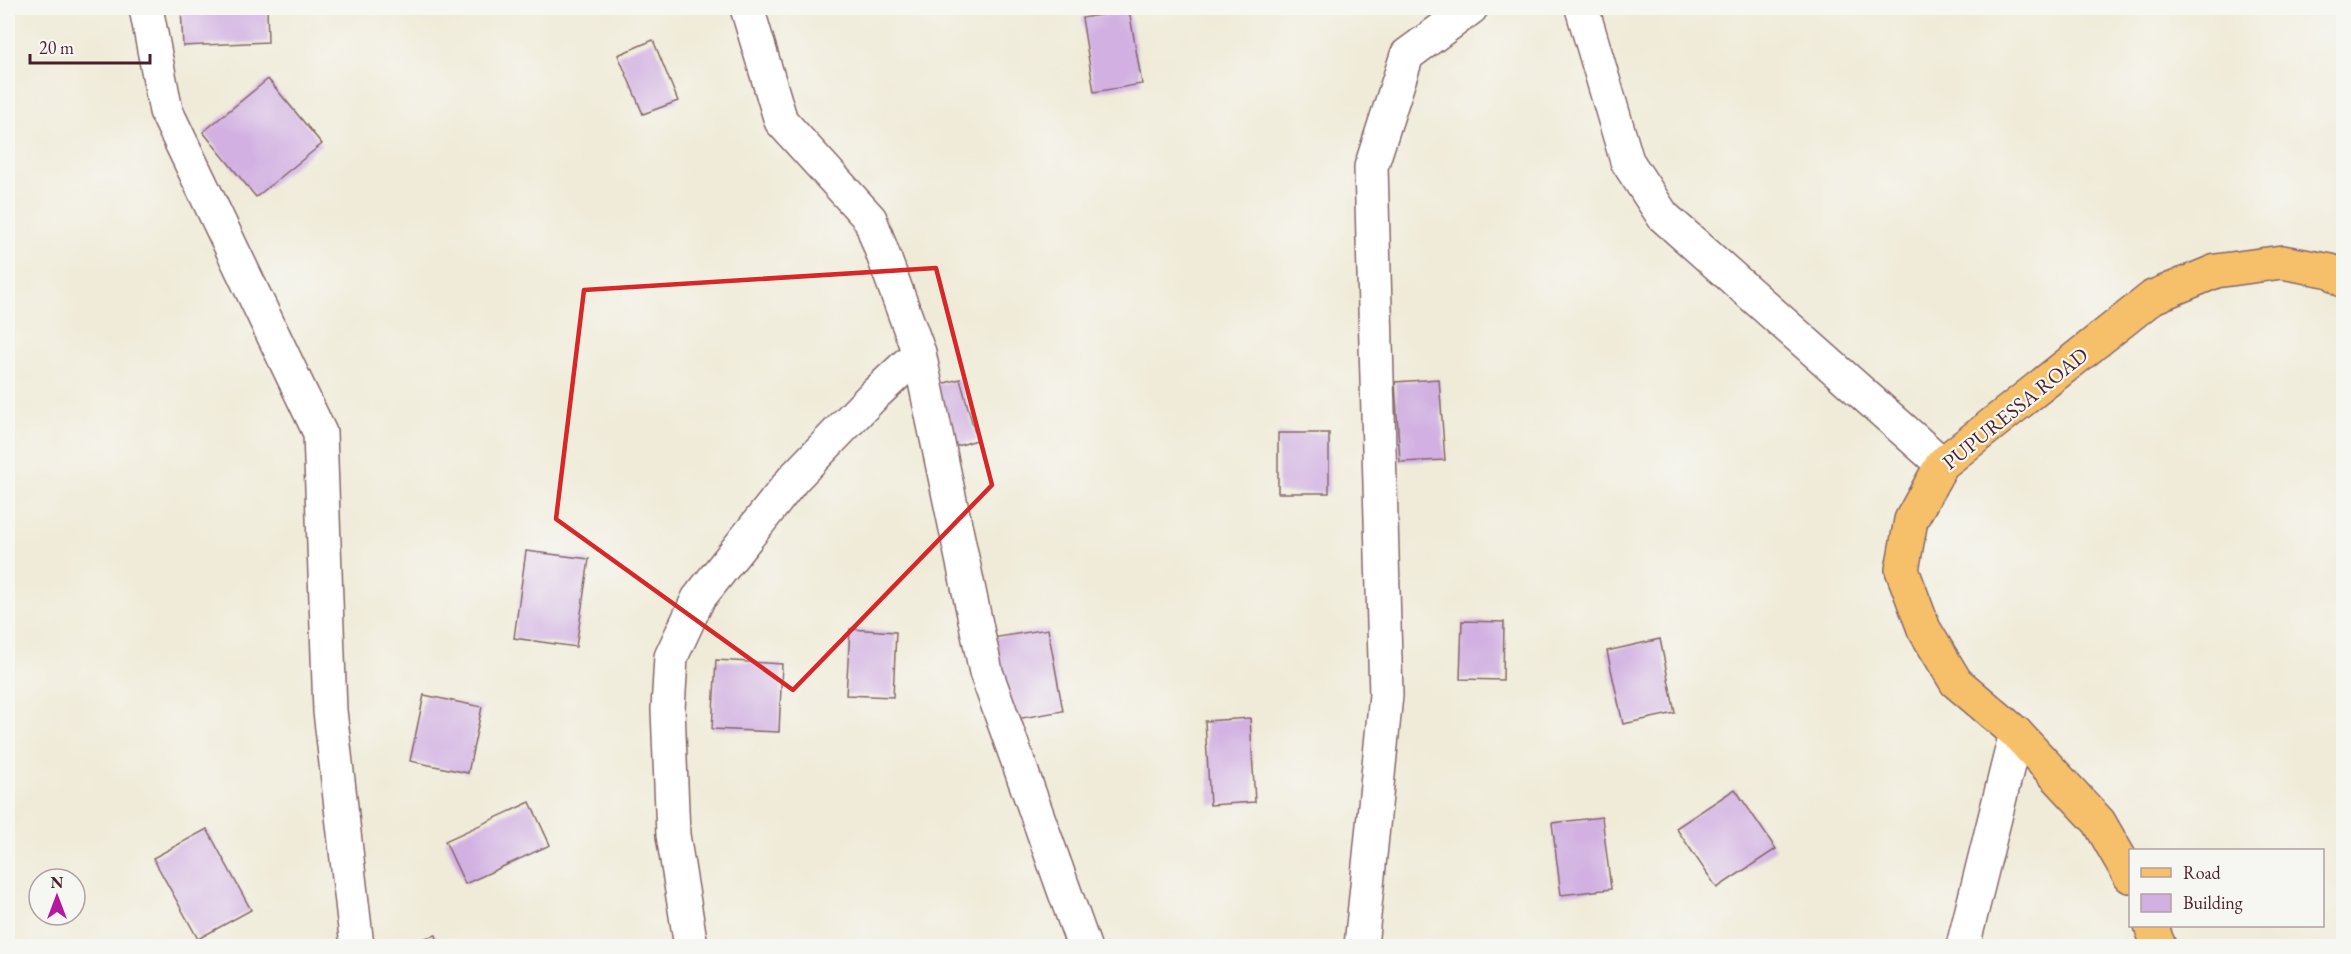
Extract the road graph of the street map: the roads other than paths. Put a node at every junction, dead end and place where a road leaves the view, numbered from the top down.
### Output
1 (146, 8) edge
2 (747, 8) edge
3 (1471, 8) edge
4 (1582, 8) edge
5 (2343, 281) edge
6 (919, 353) junction
7 (1942, 464) junction
8 (2016, 733) junction
9 (2129, 874) edge
10 (2151, 927) edge
11 (357, 946) edge
12 (691, 946) edge
13 (1084, 946) edge
14 (1361, 946) edge
15 (1963, 946) edge
16 (2159, 946) edge

1 - 11 street
2 - 6 street
3 - 14 street
4 - 7 street
5 - 7 main road, PUPURESSA ROAD
6 - 12 street
6 - 13 street
7 - 8 main road, PUPURESSA ROAD
8 - 9 main road, PUPURESSA ROAD
8 - 15 street
10 - 16 main road

